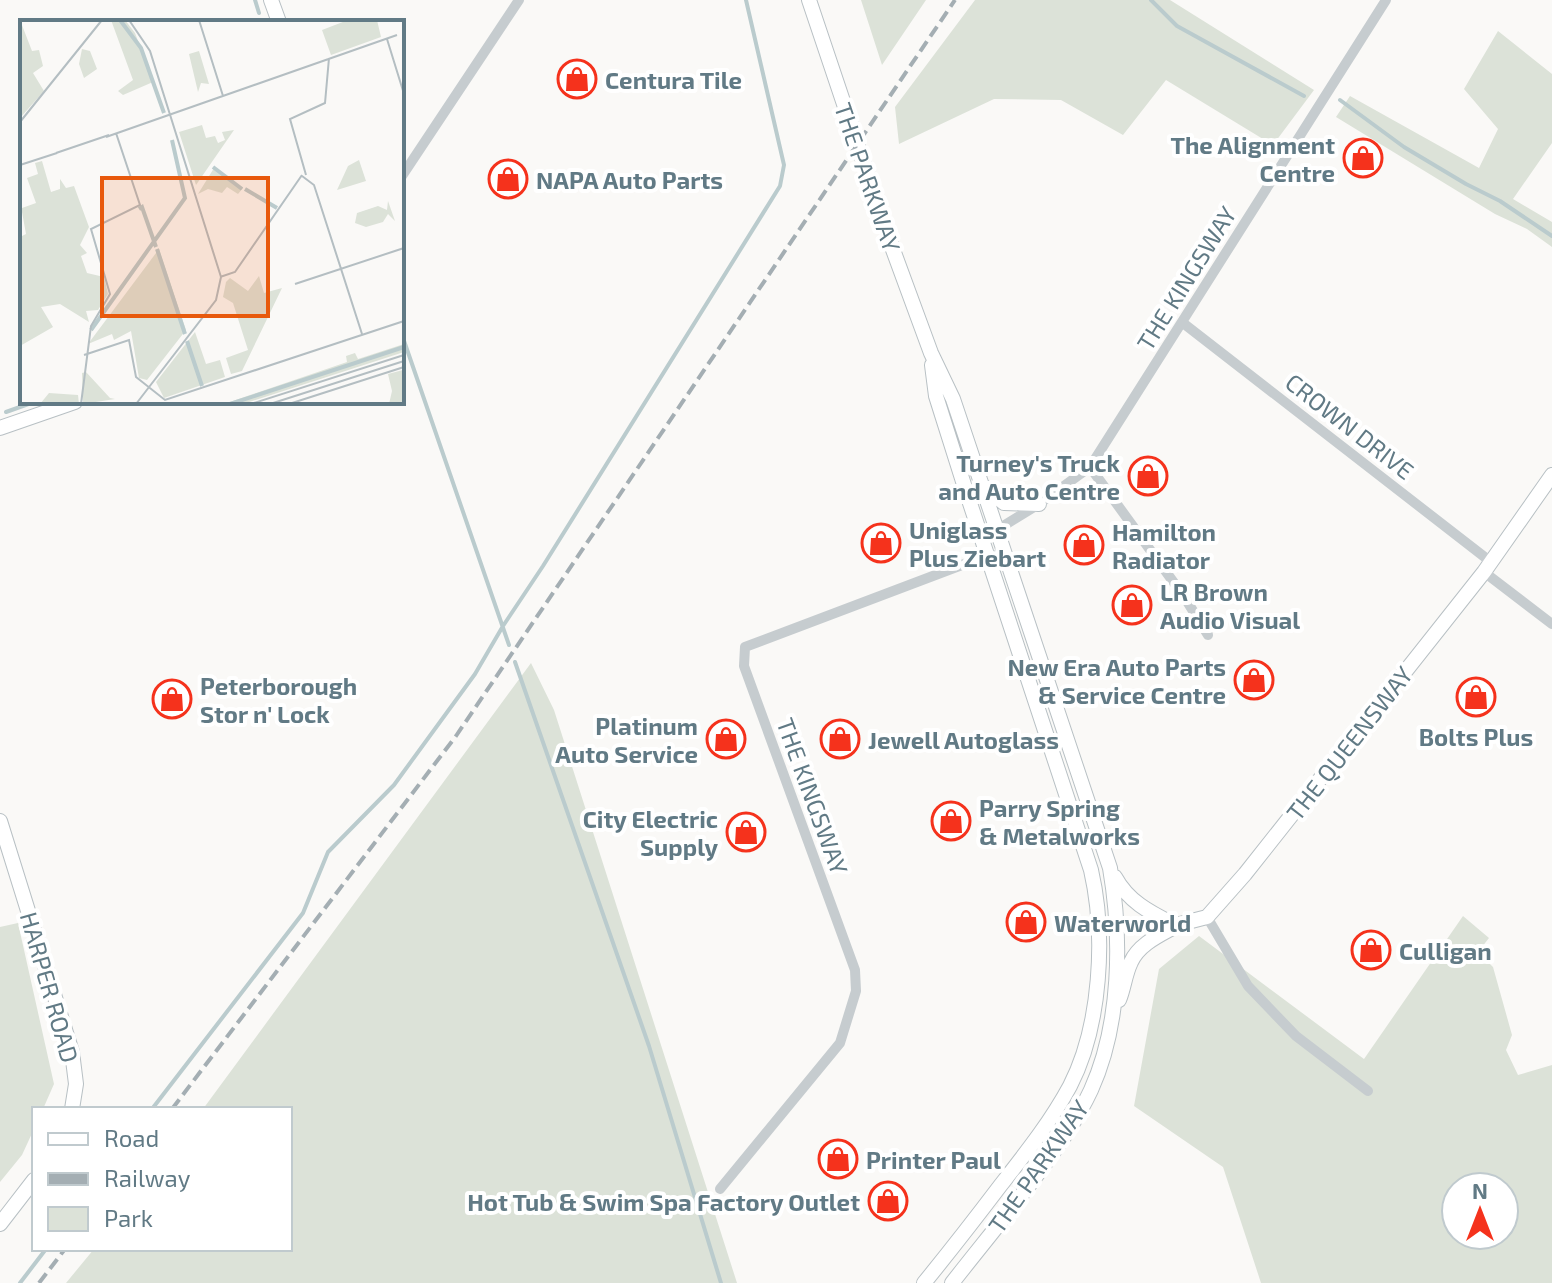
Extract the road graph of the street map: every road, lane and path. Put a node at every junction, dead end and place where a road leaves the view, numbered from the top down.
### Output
1 (271, 0) edge
2 (519, 0) edge
3 (809, 0) edge
4 (1386, 0) edge
5 (278, 20) edge
6 (404, 173) edge
7 (1183, 323) junction
8 (931, 353) junction
9 (69, 404) edge
10 (0, 428) edge
11 (1090, 467) junction
12 (1552, 475) edge
13 (982, 485) junction
14 (1039, 504) junction
15 (997, 531) junction
16 (982, 539) junction
17 (1003, 550) junction
18 (987, 556) junction
19 (1488, 567) junction
20 (1552, 624) edge
21 (1208, 635) dead end
22 (0, 821) edge
23 (1110, 868) junction
24 (1207, 917) junction
25 (1176, 925) junction
26 (1116, 926) junction
27 (1098, 927) junction
28 (1110, 1029) junction
29 (1368, 1091) dead end
30 (72, 1107) edge
31 (32, 1183) edge
32 (720, 1189) dead end
33 (0, 1224) edge
34 (924, 1283) edge
35 (952, 1283) edge

1 - 5 main road
2 - 6 street
3 - 8 main road, THE PARKWAY
4 - 7 street, THE KINGSWAY
7 - 11 street, THE KINGSWAY
7 - 19 street, CROWN DRIVE
8 - 13 main road, THE PARKWAY
8 - 16 main road, THE PARKWAY
9 - 10 main road
11 - 14 street, THE KINGSWAY
11 - 21 street
12 - 19 main road, THE QUEENSWAY
13 - 14 main road
13 - 15 main road, THE PARKWAY
14 - 15 street, THE KINGSWAY
15 - 16 street, THE KINGSWAY
15 - 17 main road, THE PARKWAY
16 - 18 main road, THE PARKWAY
17 - 18 street, THE KINGSWAY
17 - 23 main road, THE PARKWAY
18 - 27 main road, THE PARKWAY
18 - 32 street, THE KINGSWAY
19 - 20 street, CROWN DRIVE
19 - 24 main road, THE QUEENSWAY
22 - 30 main road, HARPER ROAD
23 - 25 main road
23 - 26 main road, THE PARKWAY
24 - 25 main road
24 - 29 street
25 - 26 main road
25 - 28 main road
26 - 27 main road
26 - 28 main road, THE PARKWAY
27 - 34 main road, THE PARKWAY
28 - 35 main road, THE PARKWAY
31 - 33 main road

